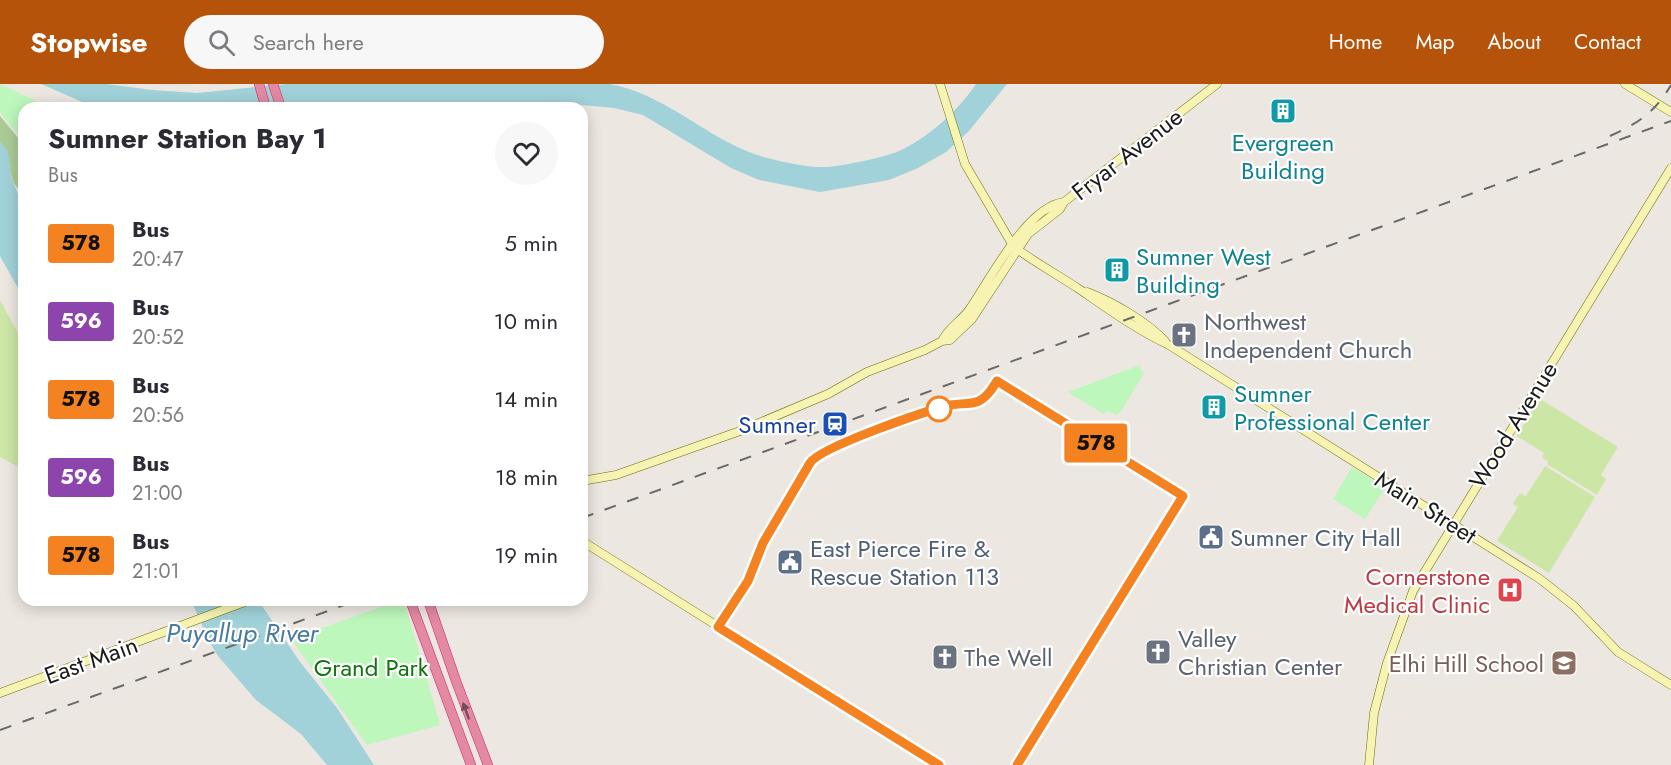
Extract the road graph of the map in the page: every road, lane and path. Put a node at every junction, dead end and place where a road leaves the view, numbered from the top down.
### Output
1 (259, 84) edge
2 (275, 84) edge
3 (1217, 84) edge
4 (1625, 84) edge
5 (941, 86) edge
6 (264, 102) edge
7 (280, 102) edge
8 (1671, 112) edge
9 (1671, 168) edge
10 (1014, 246) junction
11 (588, 480) edge
12 (1452, 523) junction
13 (588, 545) edge
14 (234, 606) edge
15 (414, 606) edge
16 (430, 606) edge
17 (1671, 685) edge
18 (0, 693) edge
19 (471, 765) edge
20 (488, 765) edge
21 (939, 765) edge
22 (1369, 765) edge

1 - 6 highway
2 - 7 highway
3 - 10 main road, Fryar Avenue
4 - 8 main road
5 - 10 main road
9 - 12 main road, Wood Avenue
10 - 11 main road
10 - 12 main road, Main Street
12 - 17 main road, Main Street
12 - 22 main road, Wood Avenue
13 - 21 main road
14 - 18 main road, East Main
15 - 19 highway
20 -> 16 highway

